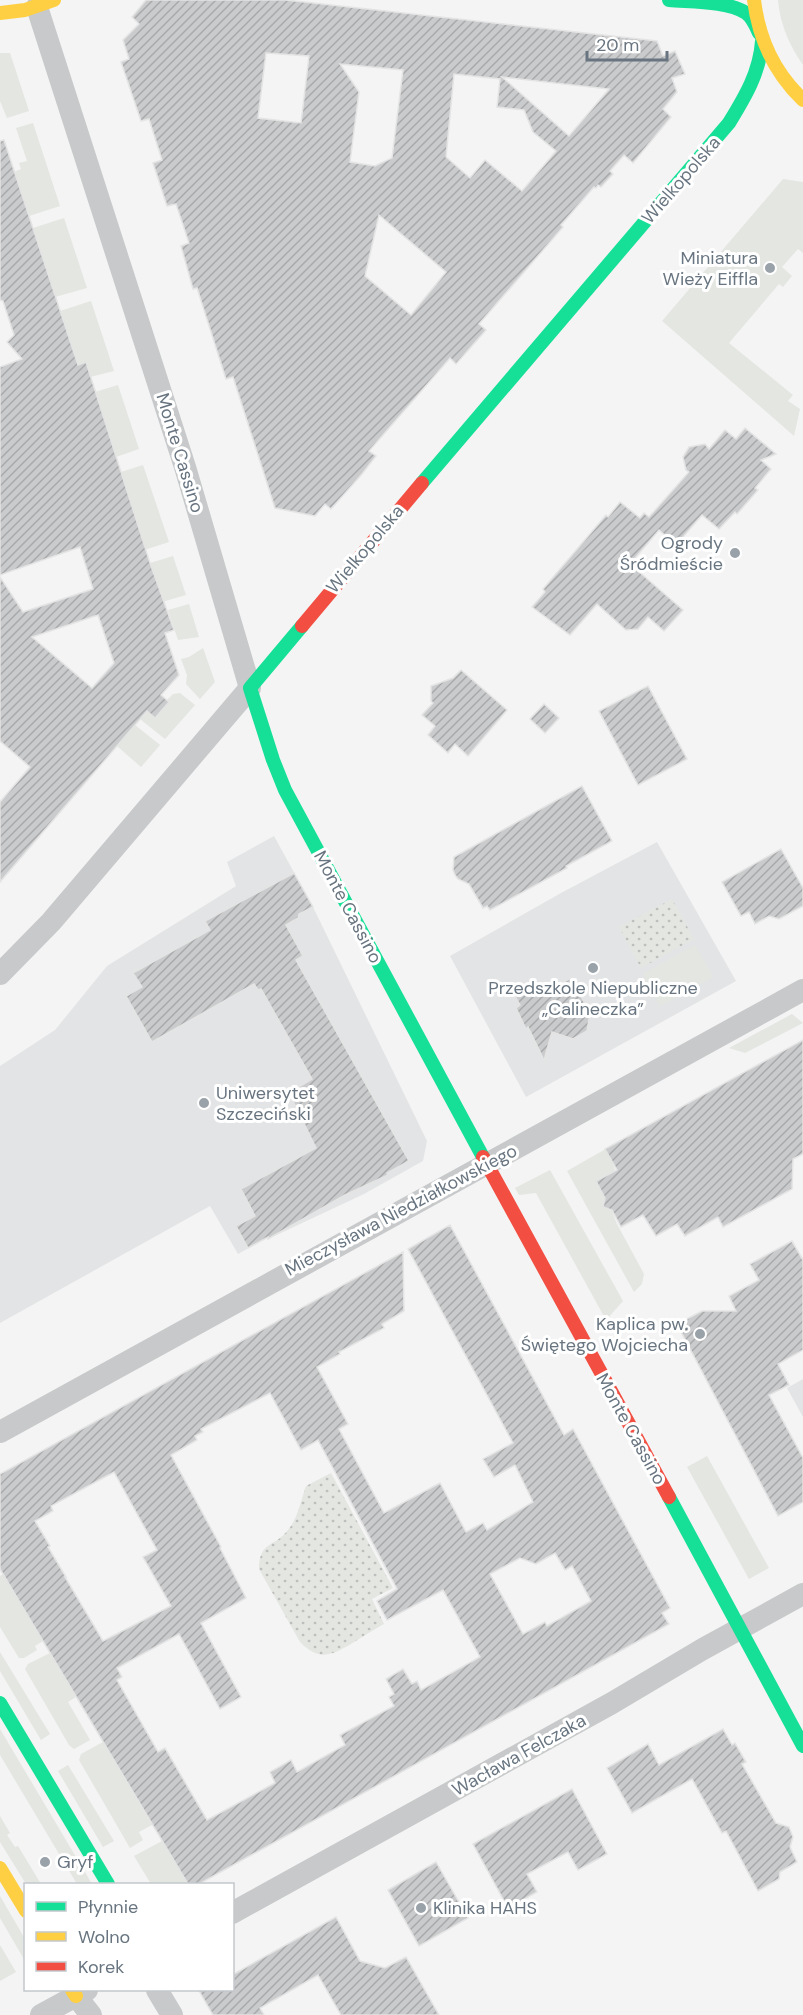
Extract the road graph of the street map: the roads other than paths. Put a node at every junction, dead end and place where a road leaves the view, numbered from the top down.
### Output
1 (669, 0) edge
2 (754, 0) edge
3 (46, 4) edge
4 (0, 13) edge
5 (760, 37) junction
6 (784, 101) dead end
7 (803, 101) edge
8 (756, 108) dead end
9 (729, 123) junction
10 (250, 688) junction
11 (0, 974) edge
12 (803, 990) edge
13 (487, 1164) junction
14 (0, 1432) edge
15 (803, 1594) edge
16 (739, 1629) junction
17 (0, 1703) edge
18 (803, 1746) edge
19 (0, 1868) edge
20 (107, 1883) edge
21 (24, 1908) edge
22 (234, 1911) edge
23 (78, 1991) edge
24 (159, 1991) edge
25 (41, 2015) edge
26 (91, 2015) edge
27 (172, 2015) edge

1 - 5 street
2 - 5 street
3 - 4 street
3 - 10 street, Monte Cassino
5 - 7 street
5 - 9 street, Wielkopolska
6 - 7 street
8 - 9 street, Wielkopolska
9 - 10 street, Wielkopolska
10 - 11 street, Wielkopolska
10 - 13 street, Monte Cassino
12 - 13 street, Mieczysława Niedziałkowskiego
13 - 14 street, Mieczysława Niedziałkowskiego
13 - 16 street, Monte Cassino
15 - 16 street, Wacława Felczaka
16 - 18 street, Monte Cassino
16 - 22 street, Wacława Felczaka
17 - 20 street
19 - 21 street
23 - 25 street
23 - 26 street
24 - 27 street

